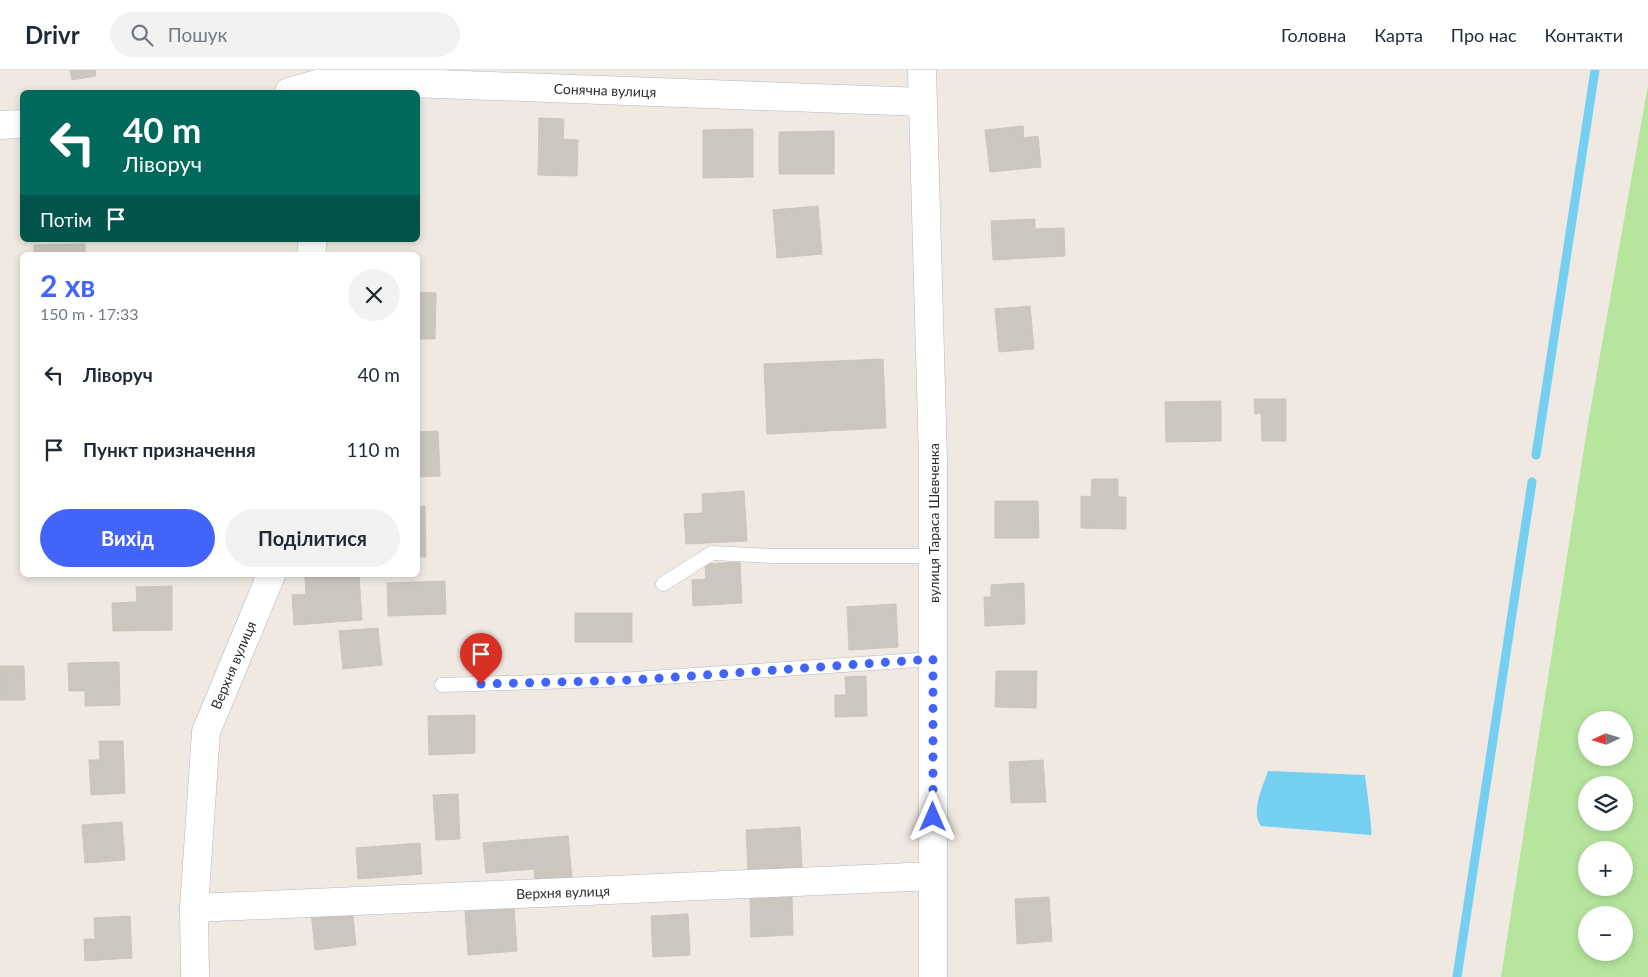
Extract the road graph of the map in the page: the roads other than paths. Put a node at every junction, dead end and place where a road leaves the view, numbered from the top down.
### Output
1 (922, 70) edge
2 (327, 78) edge
3 (294, 90) edge
4 (922, 102) junction
5 (20, 124) edge
6 (0, 126) edge
7 (933, 556) junction
8 (270, 577) edge
9 (663, 584) dead end
10 (933, 659) junction
11 (442, 685) dead end
12 (933, 876) junction
13 (194, 908) junction
14 (195, 977) edge
15 (933, 977) edge

1 - 4 street, вулиця Тараса Шевченка
2 - 3 street, Сонячна вулиця
2 - 4 street, Сонячна вулиця
4 - 7 street, вулиця Тараса Шевченка
5 - 6 street
7 - 9 lane
7 - 10 street, вулиця Тараса Шевченка
8 - 13 street, Верхня вулиця
10 - 11 lane
10 - 12 street, вулиця Тараса Шевченка
12 - 13 street, Верхня вулиця
12 - 15 street, вулиця Тараса Шевченка
13 - 14 street, Верхня вулиця

